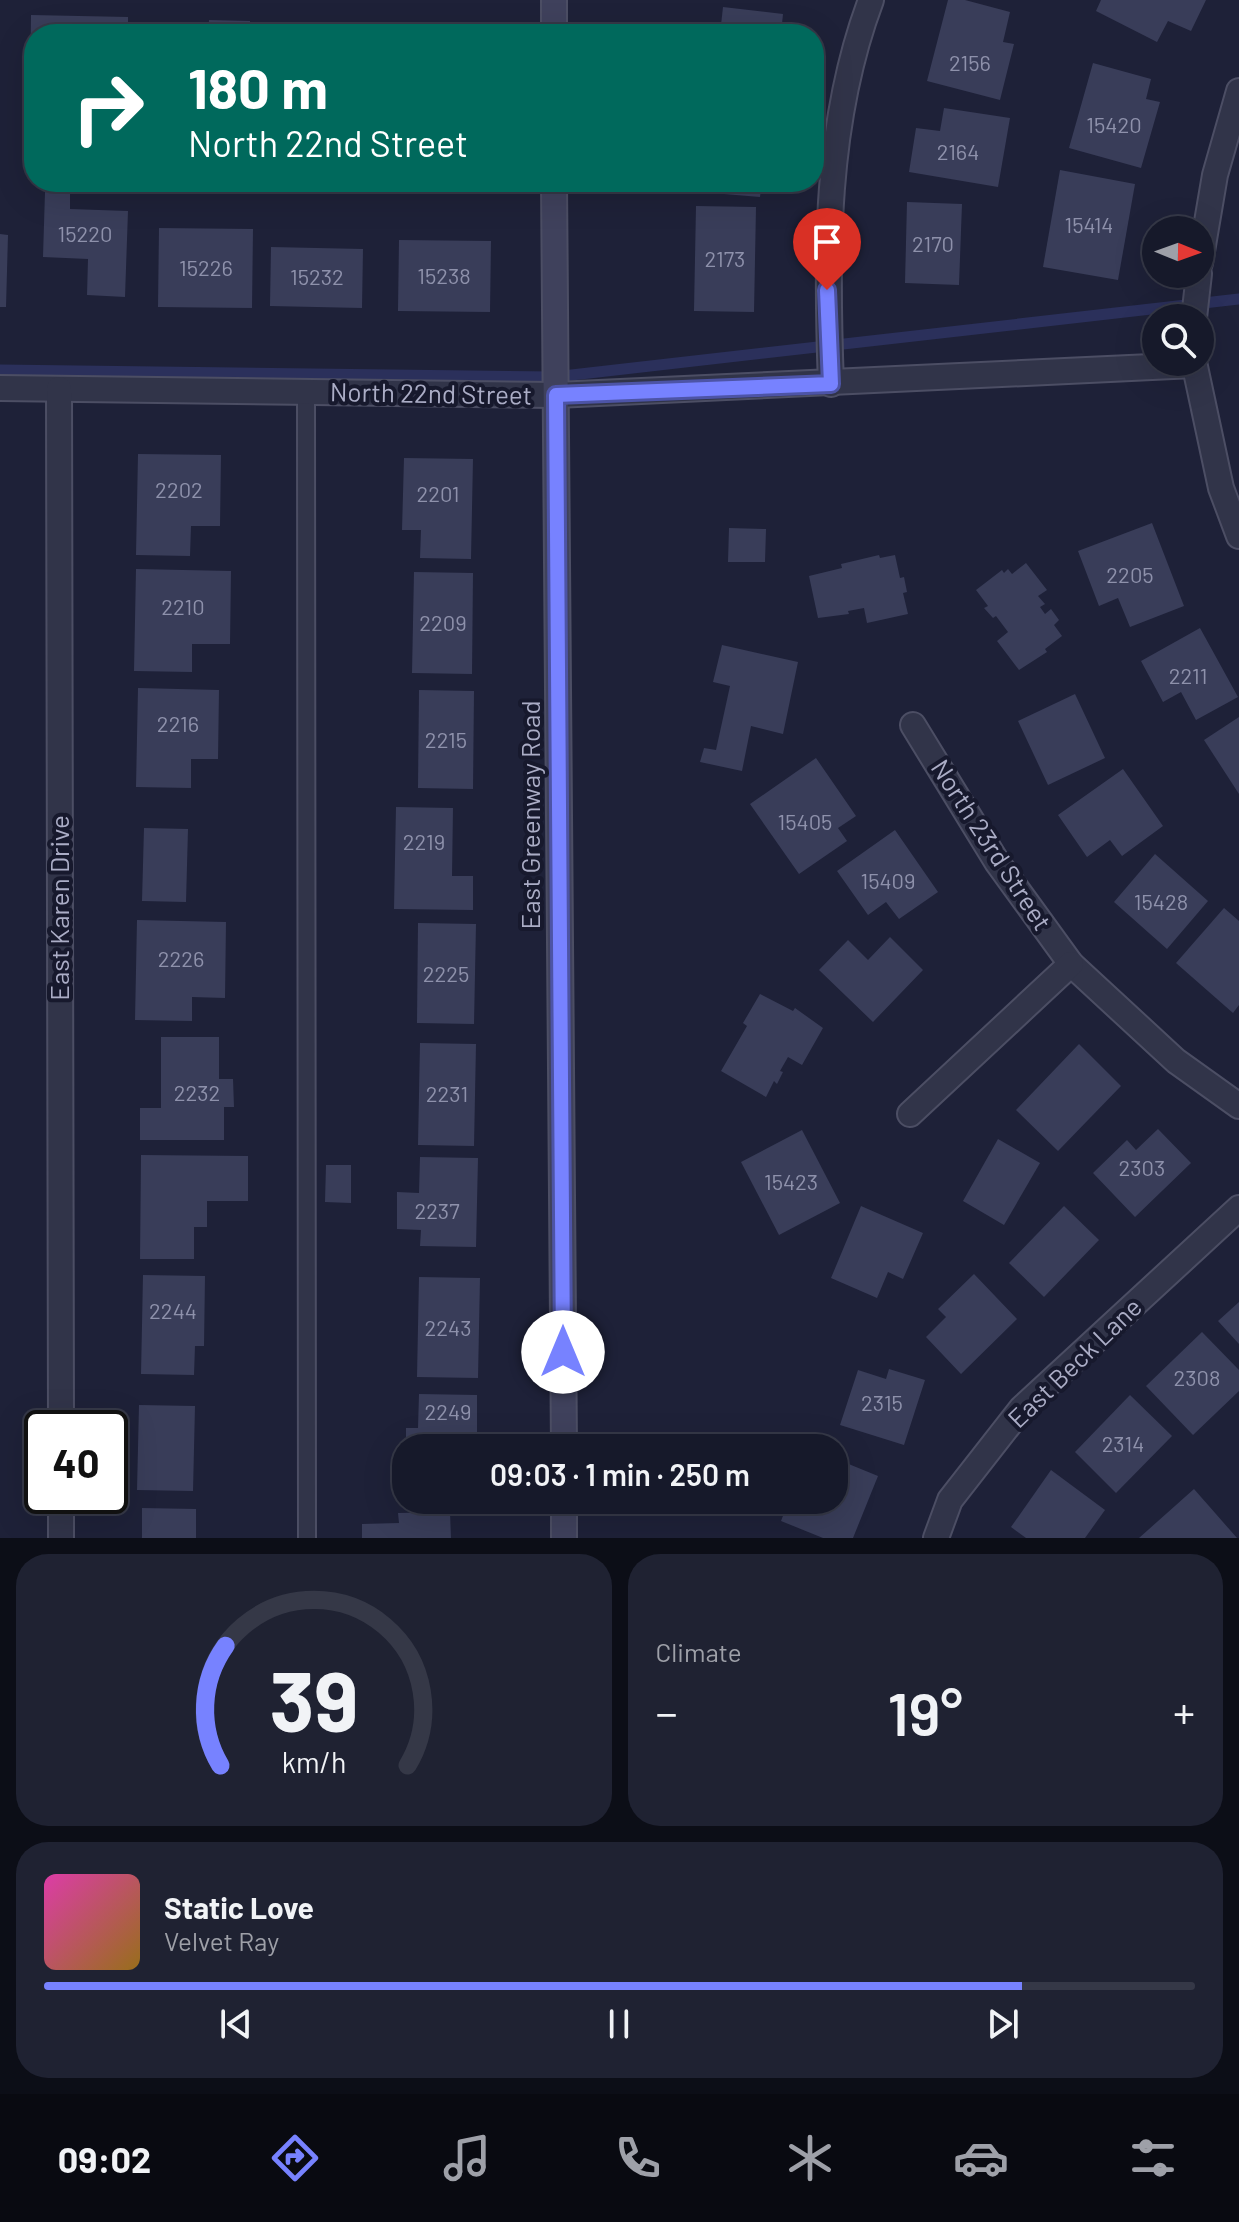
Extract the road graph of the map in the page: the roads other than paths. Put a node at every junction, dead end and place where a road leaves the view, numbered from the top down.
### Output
1 (554, 0) edge
2 (871, 0) edge
3 (554, 24) edge
4 (1239, 91) edge
5 (554, 192) edge
6 (1208, 216) edge
7 (1142, 366) edge
8 (1197, 376) edge
9 (831, 384) junction
10 (0, 388) edge
11 (59, 389) junction
12 (306, 393) junction
13 (556, 395) junction
14 (1239, 536) edge
15 (913, 725) dead end
16 (1071, 964) junction
17 (1239, 1106) edge
18 (910, 1114) dead end
19 (1239, 1208) edge
20 (61, 1410) edge
21 (564, 1434) edge
22 (61, 1514) edge
23 (564, 1514) edge
24 (61, 1538) edge
25 (307, 1538) edge
26 (564, 1538) edge
27 (936, 1538) edge

1 - 3 street
2 - 9 street
4 - 6 street
5 - 13 street, East Greenway Road
7 - 9 street, North 22nd Street
8 - 14 street
9 - 13 street, North 22nd Street
10 - 11 street, North 22nd Street
11 - 12 street, North 22nd Street
11 - 20 street, East Karen Drive
12 - 13 street, North 22nd Street
12 - 25 lane
13 - 21 street, East Greenway Road
15 - 16 street, North 23rd Street
16 - 17 street, North 23rd Street
16 - 18 street
19 - 27 street, East Beck Lane
22 - 24 street
23 - 26 street

